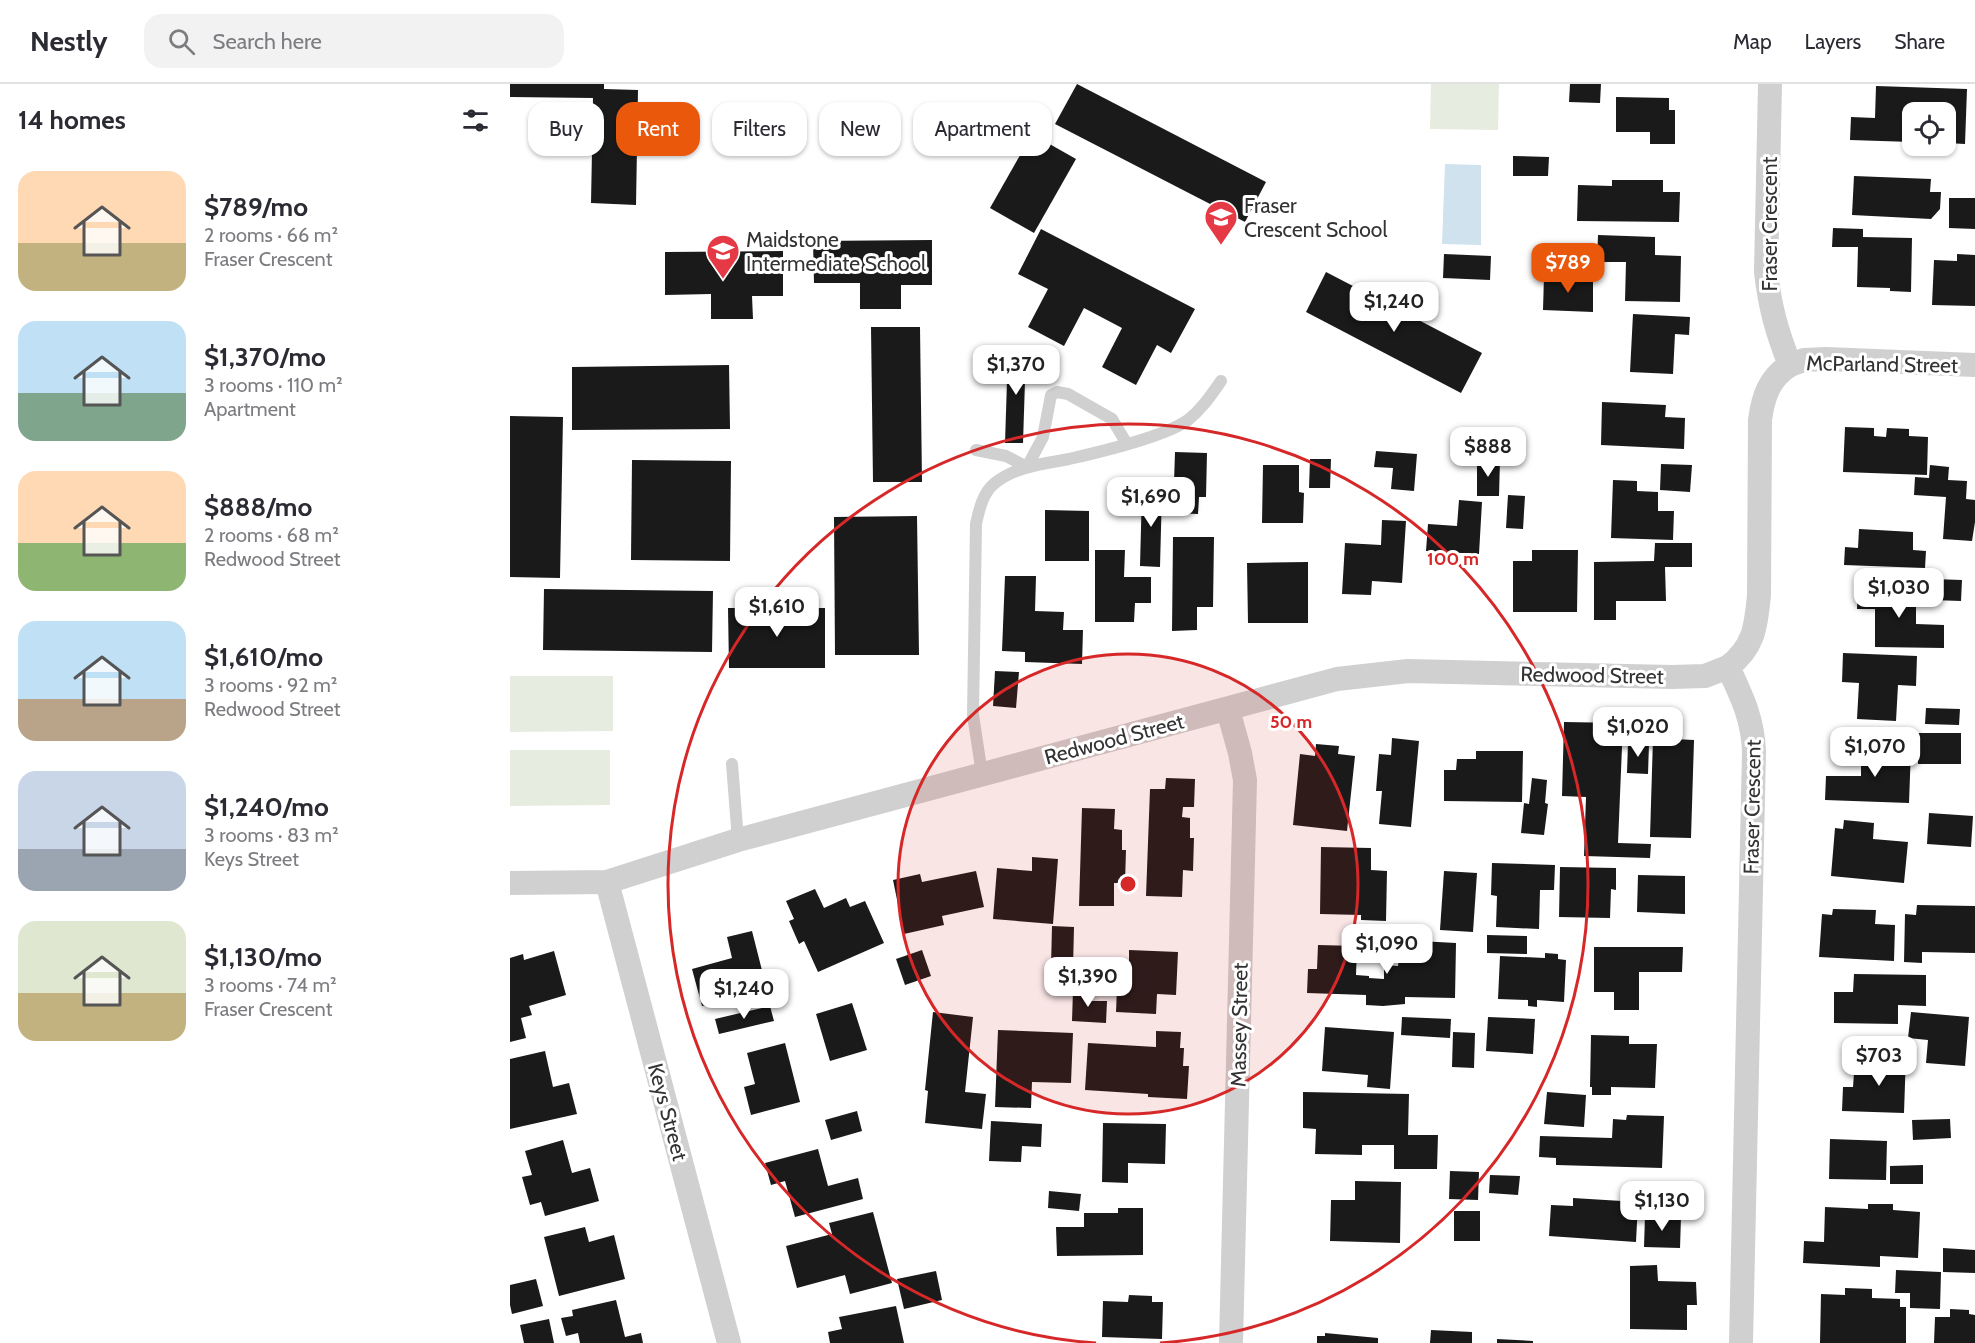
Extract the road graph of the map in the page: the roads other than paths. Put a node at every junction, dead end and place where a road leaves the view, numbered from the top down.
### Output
1 (1770, 84) edge
2 (1790, 365) junction
3 (1975, 365) edge
4 (1221, 381) dead end
5 (1127, 444) junction
6 (976, 450) dead end
7 (1027, 467) junction
8 (1728, 667) junction
9 (1228, 710) junction
10 (732, 764) dead end
11 (982, 774) junction
12 (738, 840) junction
13 (607, 882) junction
14 (510, 883) edge
15 (729, 1343) edge
16 (1231, 1343) edge
17 (1741, 1343) edge

1 - 2 street, Fraser Crescent
2 - 3 street, McParland Street
2 - 8 street
4 - 5 lane
5 - 7 lane
5 - 7 lane
6 - 7 lane
7 - 11 lane
8 - 9 street, Redwood Street
8 - 17 street, Fraser Crescent
9 - 11 street, Redwood Street
9 - 16 street, Massey Street
10 - 12 lane
11 - 12 street, Redwood Street
12 - 13 street, Redwood Street
13 - 14 street, Redwood Street
13 - 15 street, Keys Street

